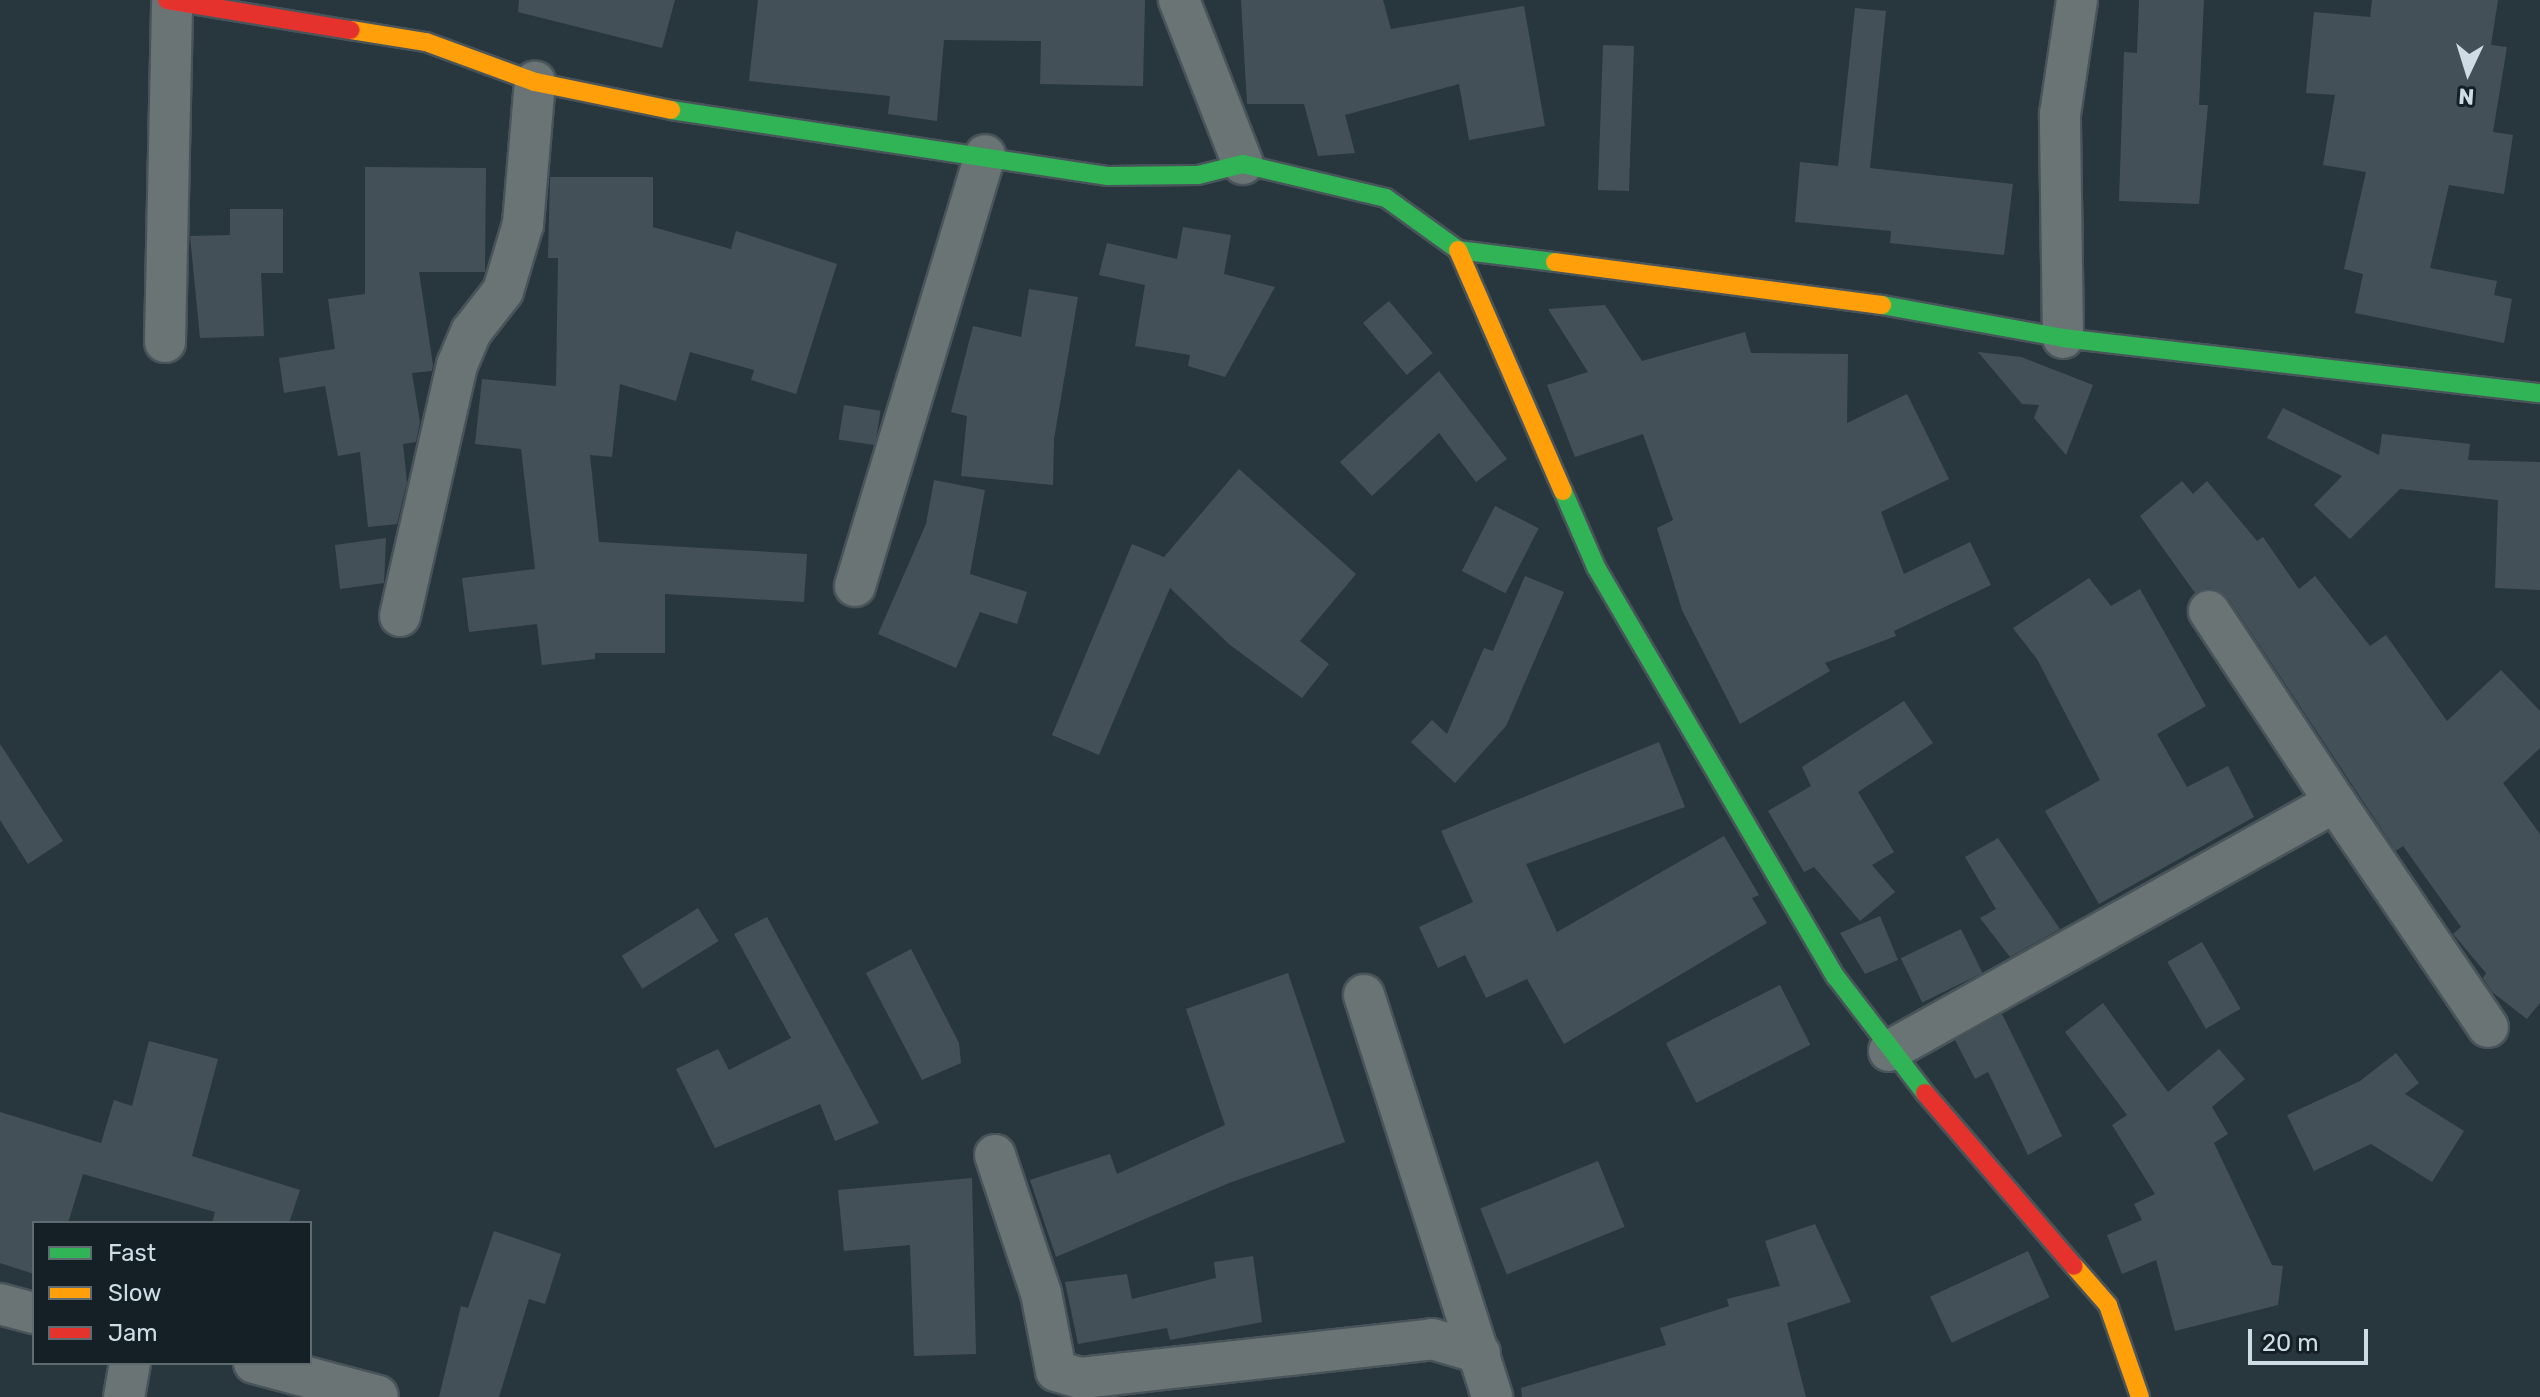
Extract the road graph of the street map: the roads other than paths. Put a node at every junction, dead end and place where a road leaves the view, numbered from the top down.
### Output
1 (170, 0) edge
2 (1179, 0) edge
3 (2077, 0) edge
4 (535, 82) junction
5 (985, 155) junction
6 (1243, 164) junction
7 (1458, 250) junction
8 (2063, 338) junction
9 (165, 342) dead end
10 (2540, 393) edge
11 (855, 586) dead end
12 (2209, 611) dead end
13 (400, 616) dead end
14 (2335, 802) junction
15 (1364, 995) dead end
16 (2488, 1027) dead end
17 (1889, 1051) junction
18 (995, 1155) dead end
19 (0, 1304) edge
20 (32, 1312) edge
21 (1480, 1353) junction
22 (130, 1365) edge
23 (262, 1365) edge
24 (378, 1396) edge
25 (124, 1397) edge
26 (1492, 1397) edge
27 (2140, 1397) edge

1 - 4 street
1 - 9 street
2 - 6 street
3 - 8 street
4 - 5 street
4 - 13 street
5 - 6 street
5 - 11 street
6 - 7 street
7 - 8 street
7 - 17 street
8 - 10 street
12 - 14 street
14 - 16 street
14 - 17 street
15 - 21 street
17 - 27 street
18 - 21 street
19 - 20 street
21 - 26 street
22 - 25 street
23 - 24 street

